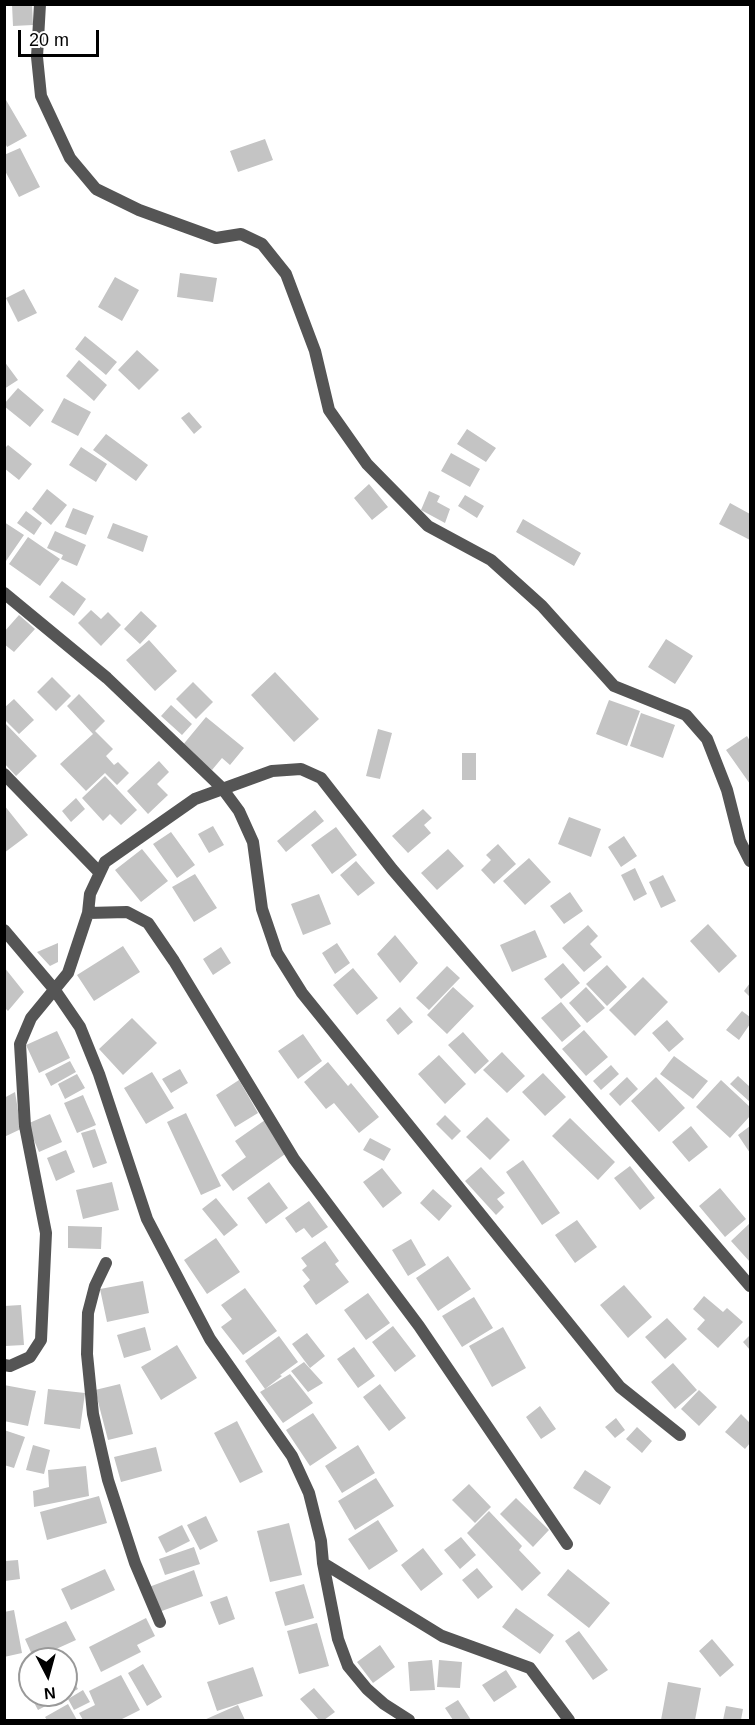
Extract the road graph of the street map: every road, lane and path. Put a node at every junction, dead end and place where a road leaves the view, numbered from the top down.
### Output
1 (40, 4) edge
2 (4, 593) edge
3 (4, 774) edge
4 (222, 788) junction
5 (750, 861) edge
6 (100, 873) junction
7 (88, 913) junction
8 (4, 930) edge
9 (54, 989) junction
10 (106, 1263) dead end
11 (750, 1287) edge
12 (4, 1365) edge
13 (680, 1435) dead end
14 (567, 1544) dead end
15 (323, 1563) junction
16 (160, 1622) dead end
17 (409, 1720) edge
18 (569, 1720) edge

1 - 5 street
2 - 4 street
3 - 6 street
4 - 6 street
4 - 11 street
4 - 13 street
6 - 7 street
7 - 9 street
7 - 14 street
8 - 9 street
9 - 12 street
9 - 15 street
10 - 16 street
15 - 17 street
15 - 18 street

